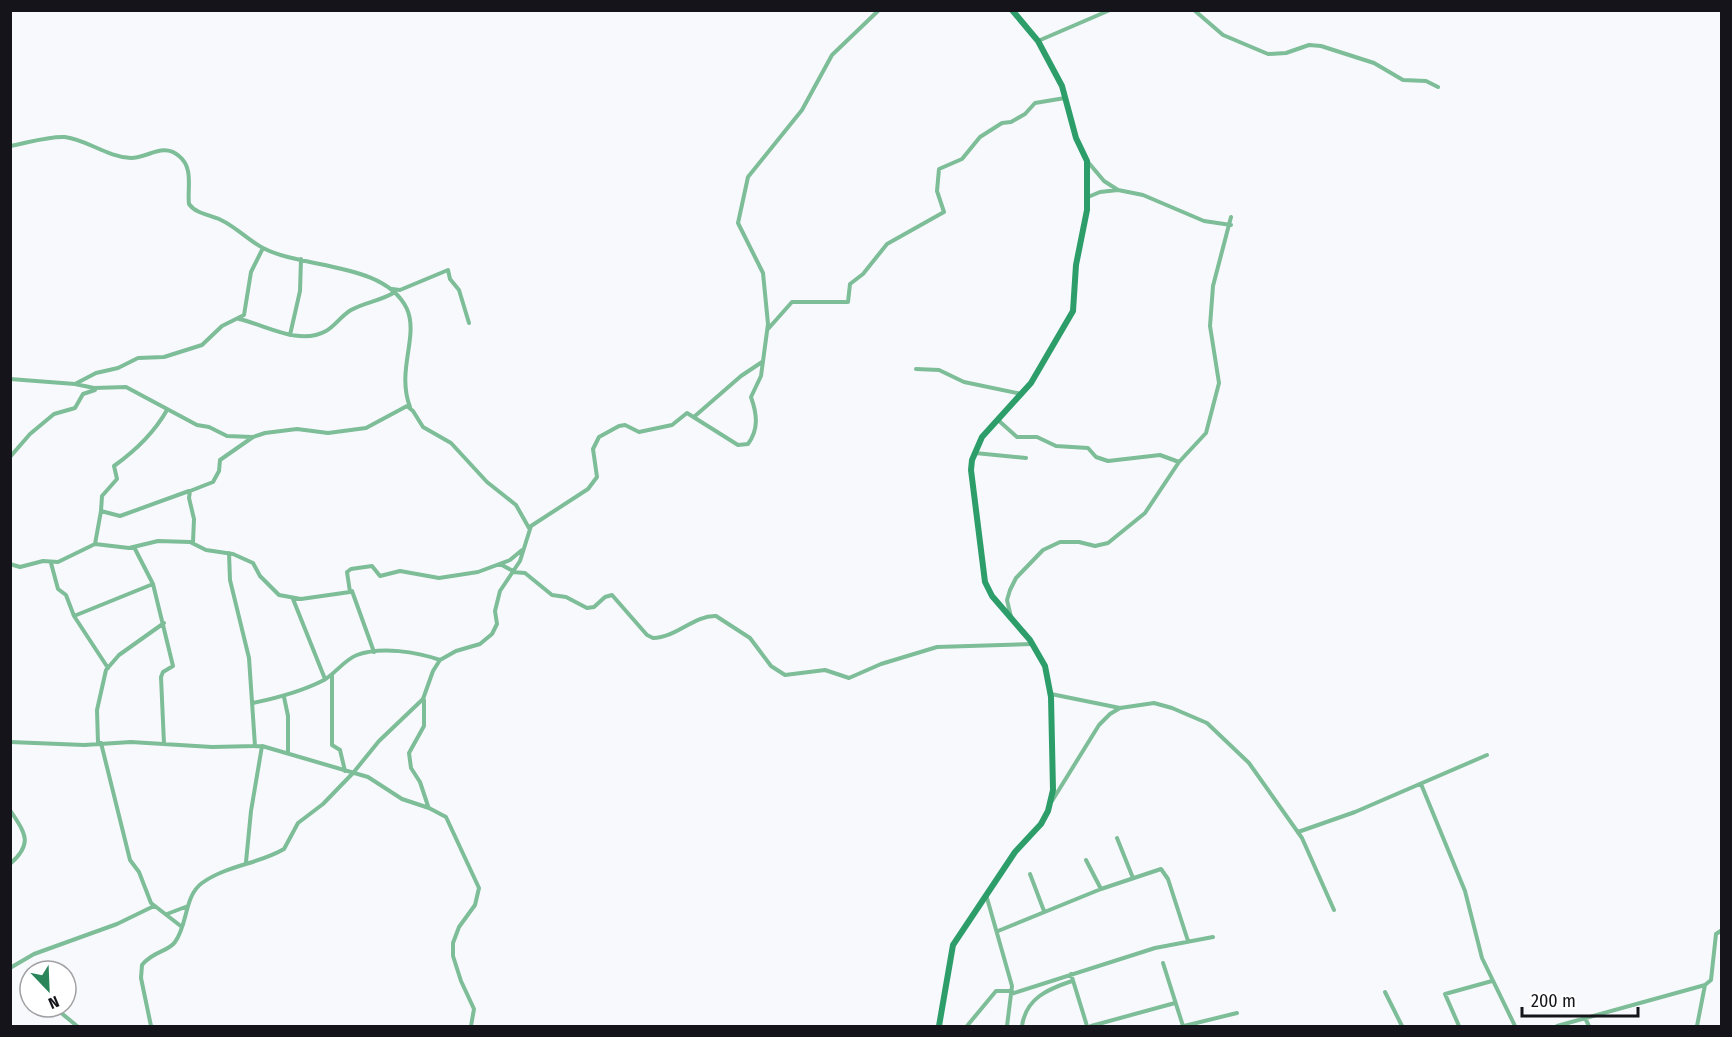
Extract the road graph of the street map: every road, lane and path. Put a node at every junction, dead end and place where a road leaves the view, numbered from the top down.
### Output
1 (879, 10) edge
2 (1012, 10) edge
3 (1110, 10) edge
4 (1194, 10) edge
5 (1038, 40) junction
6 (1438, 87) dead end
7 (1066, 98) junction
8 (10, 146) edge
9 (1087, 161) junction
10 (1118, 190) junction
11 (1087, 198) junction
12 (1231, 217) dead end
13 (1231, 225) junction
14 (263, 248) junction
15 (301, 260) junction
16 (393, 291) junction
17 (238, 319) junction
18 (469, 323) dead end
19 (768, 329) junction
20 (290, 334) junction
21 (763, 362) junction
22 (916, 369) dead end
23 (10, 379) edge
24 (75, 384) junction
25 (102, 388) junction
26 (1023, 394) junction
27 (410, 407) junction
28 (167, 410) junction
29 (695, 416) junction
30 (997, 420) junction
31 (253, 438) junction
32 (974, 453) junction
33 (10, 457) edge
34 (1026, 458) dead end
35 (1179, 462) junction
36 (190, 491) junction
37 (100, 511) junction
38 (525, 519) junction
39 (533, 522) junction
40 (529, 529) junction
41 (193, 542) junction
42 (95, 544) junction
43 (134, 547) junction
44 (523, 549) junction
45 (229, 553) junction
46 (51, 563) junction
47 (500, 563) junction
48 (10, 564) edge
49 (512, 572) junction
50 (153, 585) junction
51 (351, 591) junction
52 (293, 598) junction
53 (74, 616) junction
54 (1011, 617) junction
55 (164, 623) junction
56 (1033, 644) junction
57 (374, 652) junction
58 (440, 660) junction
59 (108, 668) junction
60 (332, 674) junction
61 (325, 679) junction
62 (1051, 694) junction
63 (284, 697) junction
64 (423, 699) junction
65 (253, 704) junction
66 (1120, 708) junction
67 (10, 742) edge
68 (100, 743) junction
69 (164, 744) junction
70 (255, 746) junction
71 (261, 746) junction
72 (288, 752) junction
73 (1487, 755) dead end
74 (345, 772) junction
75 (353, 773) junction
76 (1422, 784) junction
77 (1052, 802) junction
78 (429, 808) junction
79 (10, 810) edge
80 (1298, 832) junction
81 (1117, 838) dead end
82 (1086, 860) dead end
83 (246, 862) junction
84 (10, 864) edge
85 (1030, 874) dead end
86 (1133, 878) junction
87 (1101, 889) junction
88 (987, 898) junction
89 (149, 900) junction
90 (154, 906) junction
91 (188, 906) junction
92 (146, 908) junction
93 (1334, 910) dead end
94 (1044, 911) junction
95 (166, 914) junction
96 (182, 927) junction
97 (1722, 930) edge
98 (998, 931) junction
99 (1213, 937) dead end
100 (1188, 941) junction
101 (1163, 963) dead end
102 (10, 968) edge
103 (1071, 974) junction
104 (1072, 981) junction
105 (1492, 981) junction
106 (1705, 985) junction
107 (1012, 992) junction
108 (1385, 992) dead end
109 (1175, 1003) junction
110 (1237, 1013) dead end
111 (1585, 1018) junction
112 (1108, 1024) edge
113 (151, 1026) edge
114 (471, 1026) edge
115 (939, 1026) edge
116 (967, 1026) edge
117 (1007, 1026) edge
118 (1022, 1026) edge
119 (1087, 1026) edge
120 (1091, 1026) edge
121 (1183, 1026) edge
122 (1402, 1026) edge
123 (1459, 1026) edge
124 (1515, 1026) edge
125 (1557, 1026) edge
126 (1589, 1026) edge
127 (1697, 1026) edge

1 - 19 street
2 - 5 street
3 - 5 street
4 - 6 street
5 - 7 street
7 - 9 street
7 - 19 street
8 - 14 street
9 - 10 street
9 - 11 street
10 - 11 street
10 - 13 street
11 - 26 street
12 - 13 street
13 - 35 street
14 - 15 street
14 - 17 street
15 - 16 street
15 - 20 street
16 - 18 street
16 - 20 street
16 - 27 street
17 - 20 street
17 - 24 street
19 - 21 street
21 - 29 street
21 - 29 street
22 - 26 street
23 - 24 street
24 - 25 street
25 - 28 street
25 - 33 street
26 - 30 street
27 - 31 street
27 - 38 street
28 - 31 street
28 - 37 street
29 - 39 street
30 - 32 street
30 - 35 street
31 - 36 street
32 - 34 street
32 - 54 street
35 - 54 street
36 - 37 street
36 - 41 street
37 - 42 street
38 - 39 street
38 - 40 street
39 - 40 street
40 - 44 street
41 - 43 street
41 - 45 street
42 - 43 street
42 - 46 street
43 - 50 street
44 - 47 street
44 - 49 street
45 - 52 street
45 - 65 street
46 - 48 street
46 - 53 street
47 - 49 street
47 - 51 street
49 - 56 street
49 - 58 street
50 - 53 street
50 - 55 street
51 - 52 street
51 - 57 street
52 - 61 street
53 - 59 street
54 - 56 street
55 - 59 street
55 - 69 street
56 - 62 street
57 - 58 street
57 - 60 street
58 - 64 street
59 - 68 street
60 - 61 street
60 - 74 street
61 - 63 street
62 - 66 street
62 - 77 street
63 - 65 street
63 - 72 street
64 - 75 street
64 - 78 street
65 - 70 street
66 - 77 street
66 - 80 street
67 - 68 street
68 - 69 street
68 - 89 street
69 - 70 street
70 - 71 street
71 - 72 street
71 - 83 street
72 - 74 street
73 - 76 street
74 - 75 street
75 - 78 street
75 - 83 street
76 - 80 street
76 - 105 street
77 - 88 street
78 - 114 street
79 - 84 street
80 - 93 street
81 - 86 street
82 - 87 street
83 - 91 street
85 - 94 street
86 - 87 street
86 - 100 street
87 - 94 street
88 - 98 street
88 - 115 street
89 - 90 street
89 - 92 street
90 - 92 street
90 - 95 street
91 - 95 street
91 - 96 street
92 - 102 street
94 - 98 street
95 - 96 street
96 - 113 street
97 - 106 street
98 - 107 street
99 - 100 street
100 - 103 street
101 - 109 street
103 - 104 street
103 - 107 street
104 - 118 street
104 - 119 street
105 - 123 street
105 - 124 street
106 - 111 street
106 - 127 street
107 - 116 street
107 - 117 street
108 - 122 street
109 - 112 street
109 - 121 street
110 - 121 street
111 - 125 street
111 - 126 street
112 - 120 street

